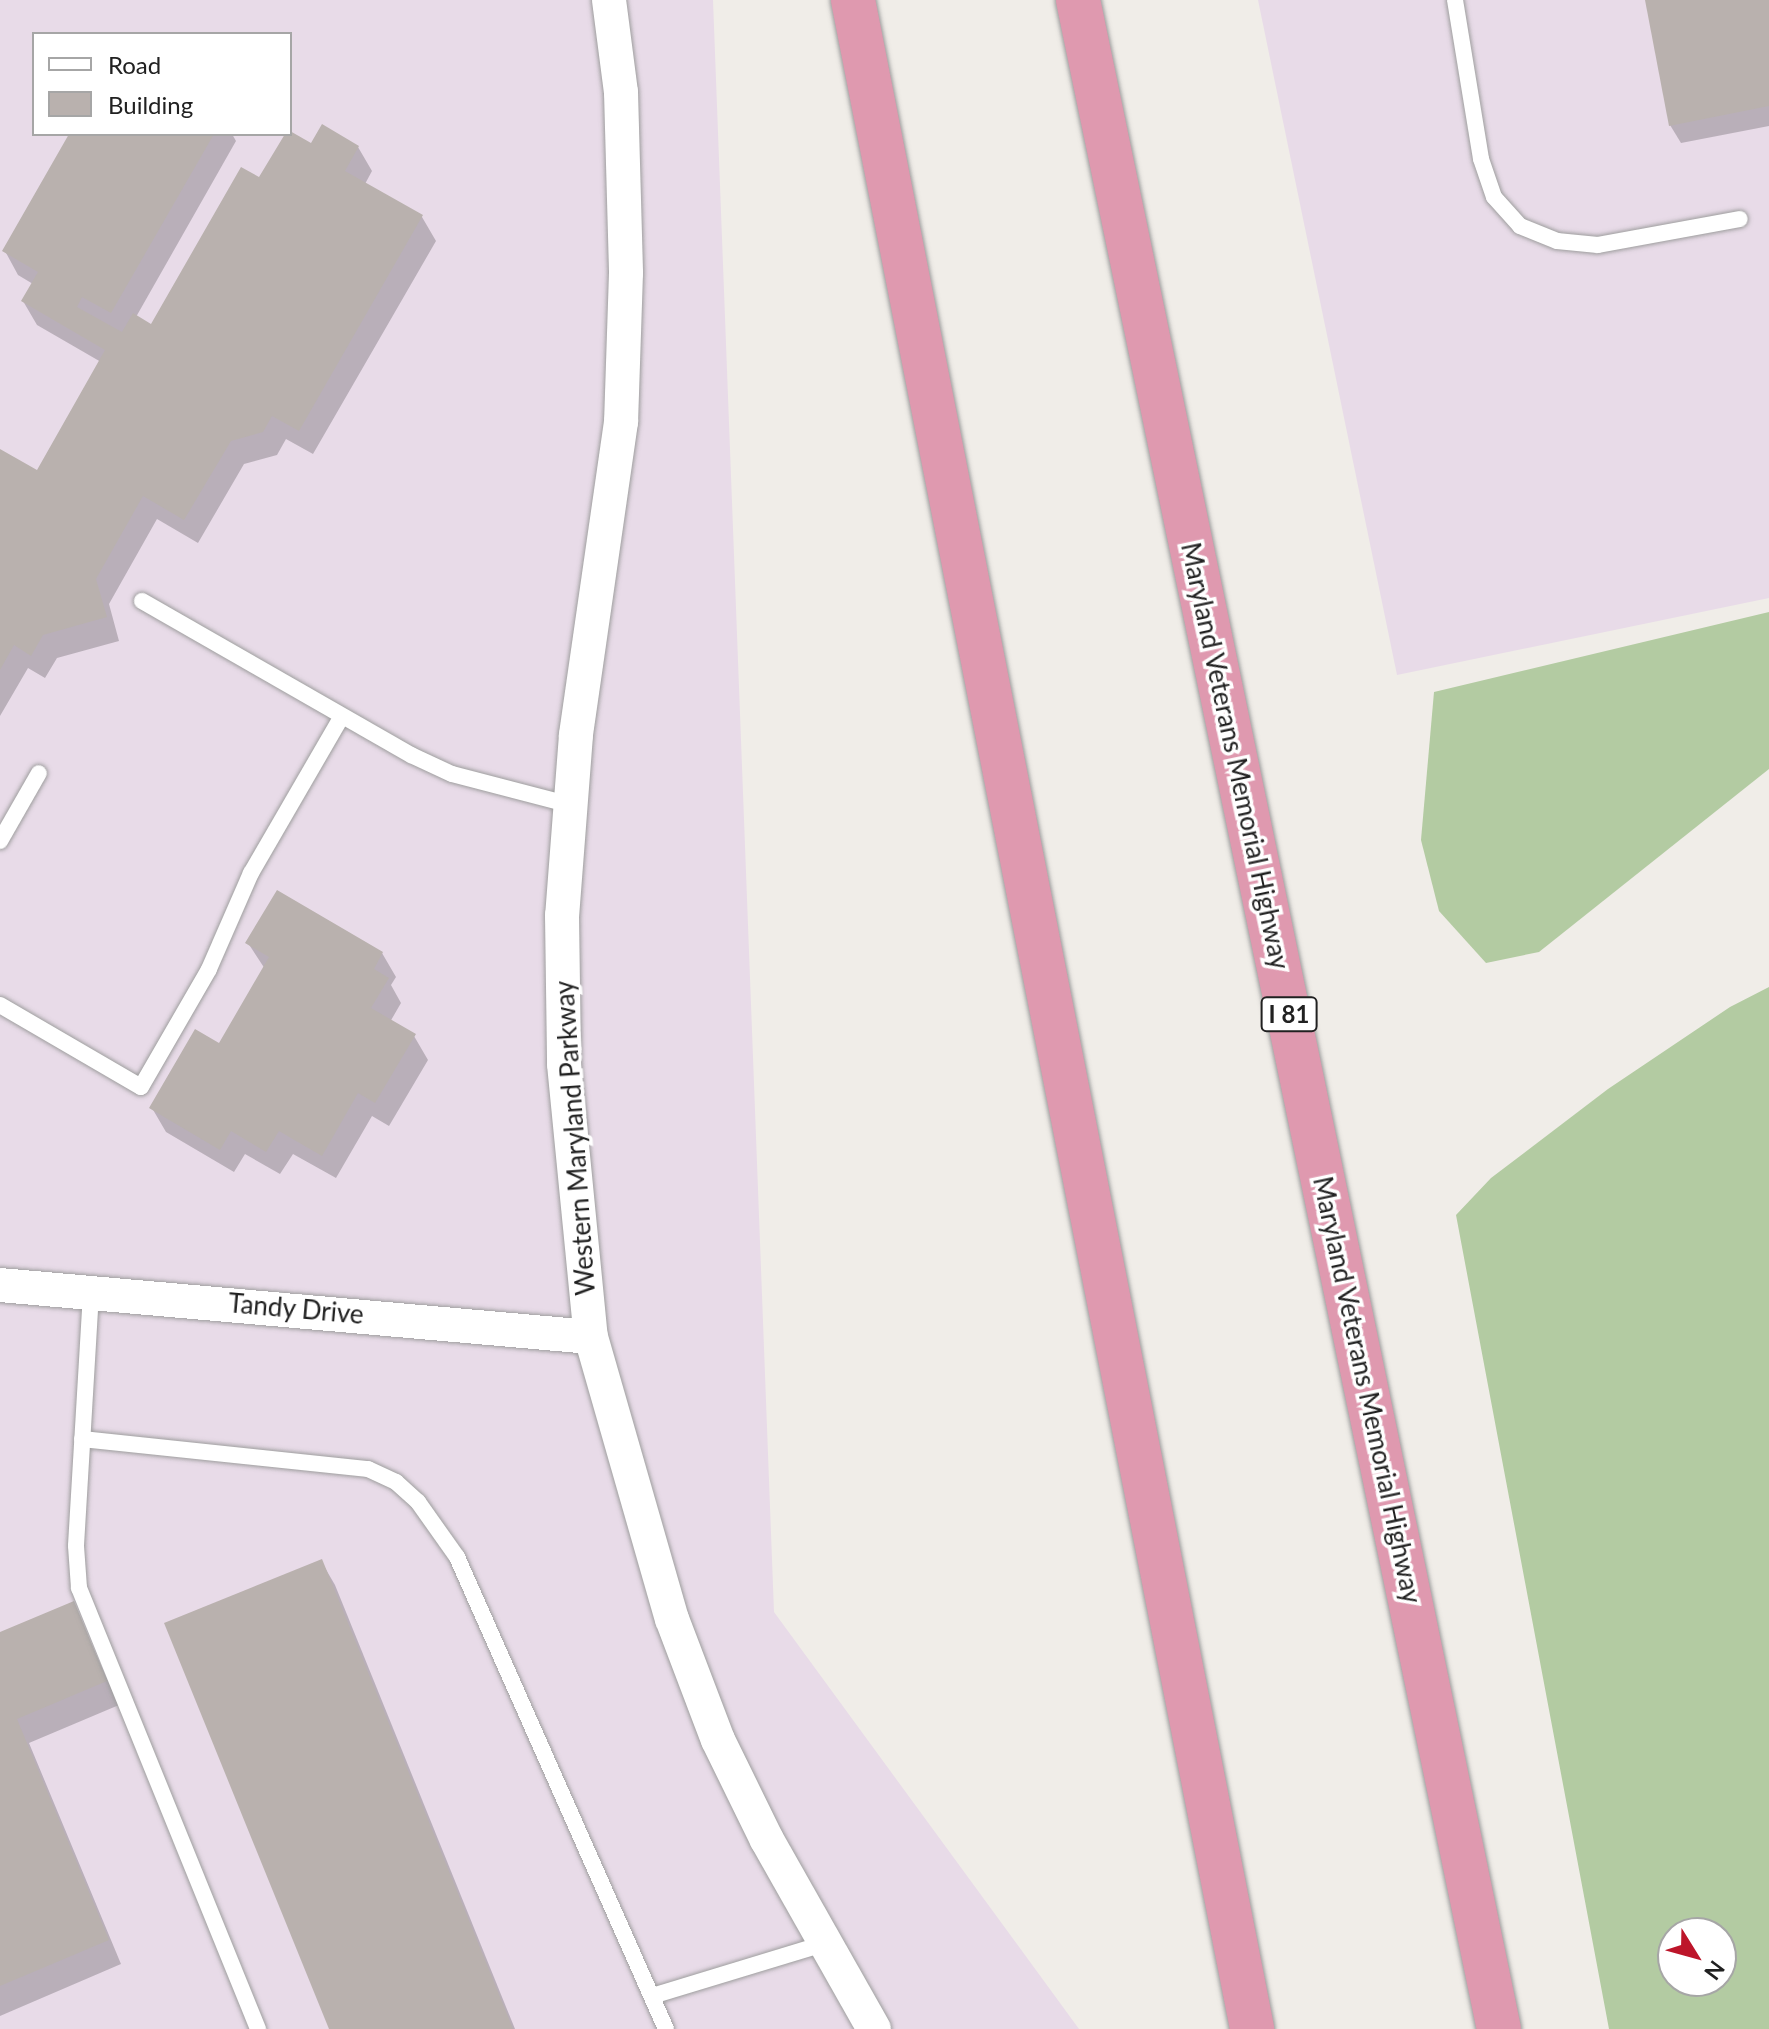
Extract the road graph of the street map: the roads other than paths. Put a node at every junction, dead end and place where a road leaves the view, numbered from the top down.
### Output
1 (609, 0) edge
2 (853, 0) edge
3 (1078, 0) edge
4 (1455, 0) edge
5 (1740, 219) dead end
6 (142, 601) dead end
7 (342, 716) junction
8 (39, 773) dead end
9 (571, 805) junction
10 (0, 841) edge
11 (0, 1005) edge
12 (0, 1285) edge
13 (91, 1293) junction
14 (591, 1337) junction
15 (82, 1439) junction
16 (826, 1943) junction
17 (652, 1996) junction
18 (258, 2029) edge
19 (666, 2029) edge
20 (874, 2029) edge
21 (1252, 2029) edge
22 (1499, 2029) edge

1 - 9 street, Western Maryland Parkway
2 - 21 highway
3 - 22 highway, Maryland Veterans Memorial Highway / I 81
4 - 5 lane
6 - 7 lane
7 - 9 lane
7 - 11 lane
8 - 10 lane
9 - 14 street, Western Maryland Parkway
12 - 13 street, Tandy Drive
13 - 14 street, Tandy Drive
13 - 15 lane
14 - 16 street, Western Maryland Parkway
15 - 17 lane
15 - 18 lane
16 - 17 lane
16 - 20 street, Western Maryland Parkway
17 - 19 lane

